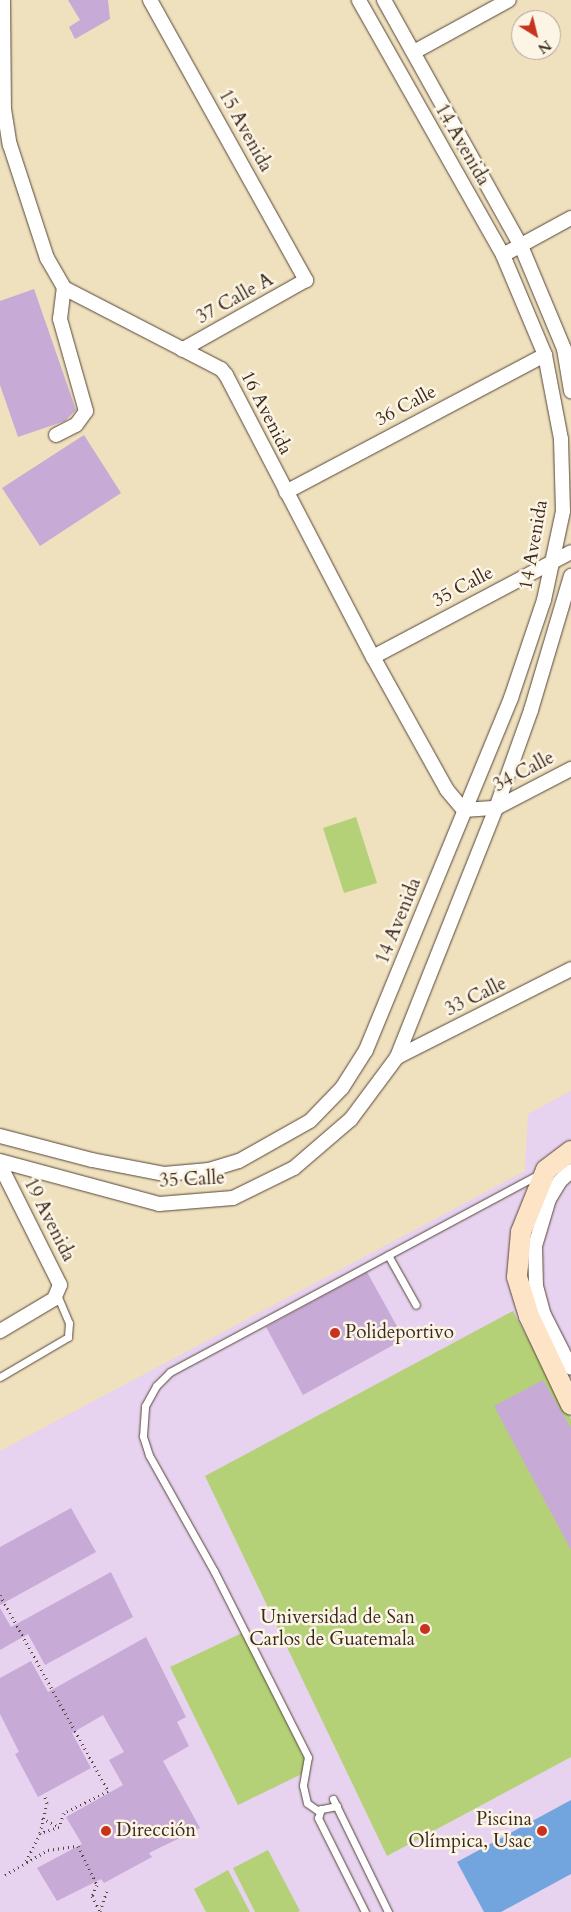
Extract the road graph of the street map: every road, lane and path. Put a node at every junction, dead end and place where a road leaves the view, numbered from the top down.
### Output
1 (3, 0) edge
2 (150, 0) edge
3 (359, 0) edge
4 (384, 0) edge
5 (508, 0) edge
6 (414, 52) junction
7 (571, 218) edge
8 (521, 246) junction
9 (503, 255) junction
10 (306, 280) joint
11 (64, 288) junction
12 (182, 350) junction
13 (545, 355) junction
14 (571, 391) edge
15 (56, 435) dead end
16 (286, 492) junction
17 (571, 552) edge
18 (553, 562) junction
19 (571, 576) edge
20 (373, 656) junction
21 (571, 769) edge
22 (496, 808) junction
23 (464, 810) junction
24 (571, 969) edge
25 (366, 1050) joint
26 (397, 1057) junction
27 (0, 1136) edge
28 (571, 1151) edge
29 (0, 1161) edge
30 (0, 1165) edge
31 (546, 1170) junction
32 (571, 1171) edge
33 (388, 1255) junction
34 (58, 1294) junction
35 (416, 1305) dead end
36 (0, 1331) edge
37 (571, 1368) edge
38 (0, 1377) edge
39 (571, 1405) edge
40 (0, 1595) edge
41 (44, 1794) dead end
42 (333, 1799) dead end
43 (337, 1806) junction
44 (321, 1809) junction
45 (42, 1818) junction
46 (59, 1827) junction
47 (40, 1833) junction
48 (26, 1862) junction
49 (5, 1875) dead end
50 (107, 1891) dead end
51 (365, 1912) edge
52 (388, 1912) edge

1 - 11 street
2 - 10 street, 15 Avenida
3 - 9 street, 14 Avenida
4 - 6 street, 14 Avenida
5 - 6 street
6 - 8 street, 14 Avenida
7 - 8 street
8 - 9 street
8 - 14 street, 14 Avenida
9 - 13 street, 14 Avenida
10 - 12 street, 37 Calle A
11 - 12 street, 16 Avenida
11 - 15 street
12 - 16 street, 16 Avenida
13 - 16 street, 36 Calle
13 - 18 street, 14 Avenida
16 - 20 street, 16 Avenida
17 - 18 street, 35 Calle
18 - 20 street, 35 Calle
18 - 23 street, 14 Avenida
19 - 22 street
20 - 23 street, 16 Avenida
21 - 22 street, 34 Calle
22 - 23 street, 34 Calle
22 - 26 street
23 - 25 street, 14 Avenida
24 - 26 street, 33 Calle
25 - 27 street, 35 Calle
26 - 29 street, 35 Calle
28 - 31 street
30 - 34 street, 19 Avenida
31 - 33 lane
31 - 39 street
32 - 37 street
33 - 35 lane
33 - 44 lane
34 - 36 street
34 - 38 lane
40 - 46 path
41 - 45 path
42 - 43 lane
43 - 44 lane
43 - 52 lane
44 - 51 lane
45 - 46 path
45 - 47 path
46 - 47 path
47 - 48 path
48 - 49 path
48 - 50 path

